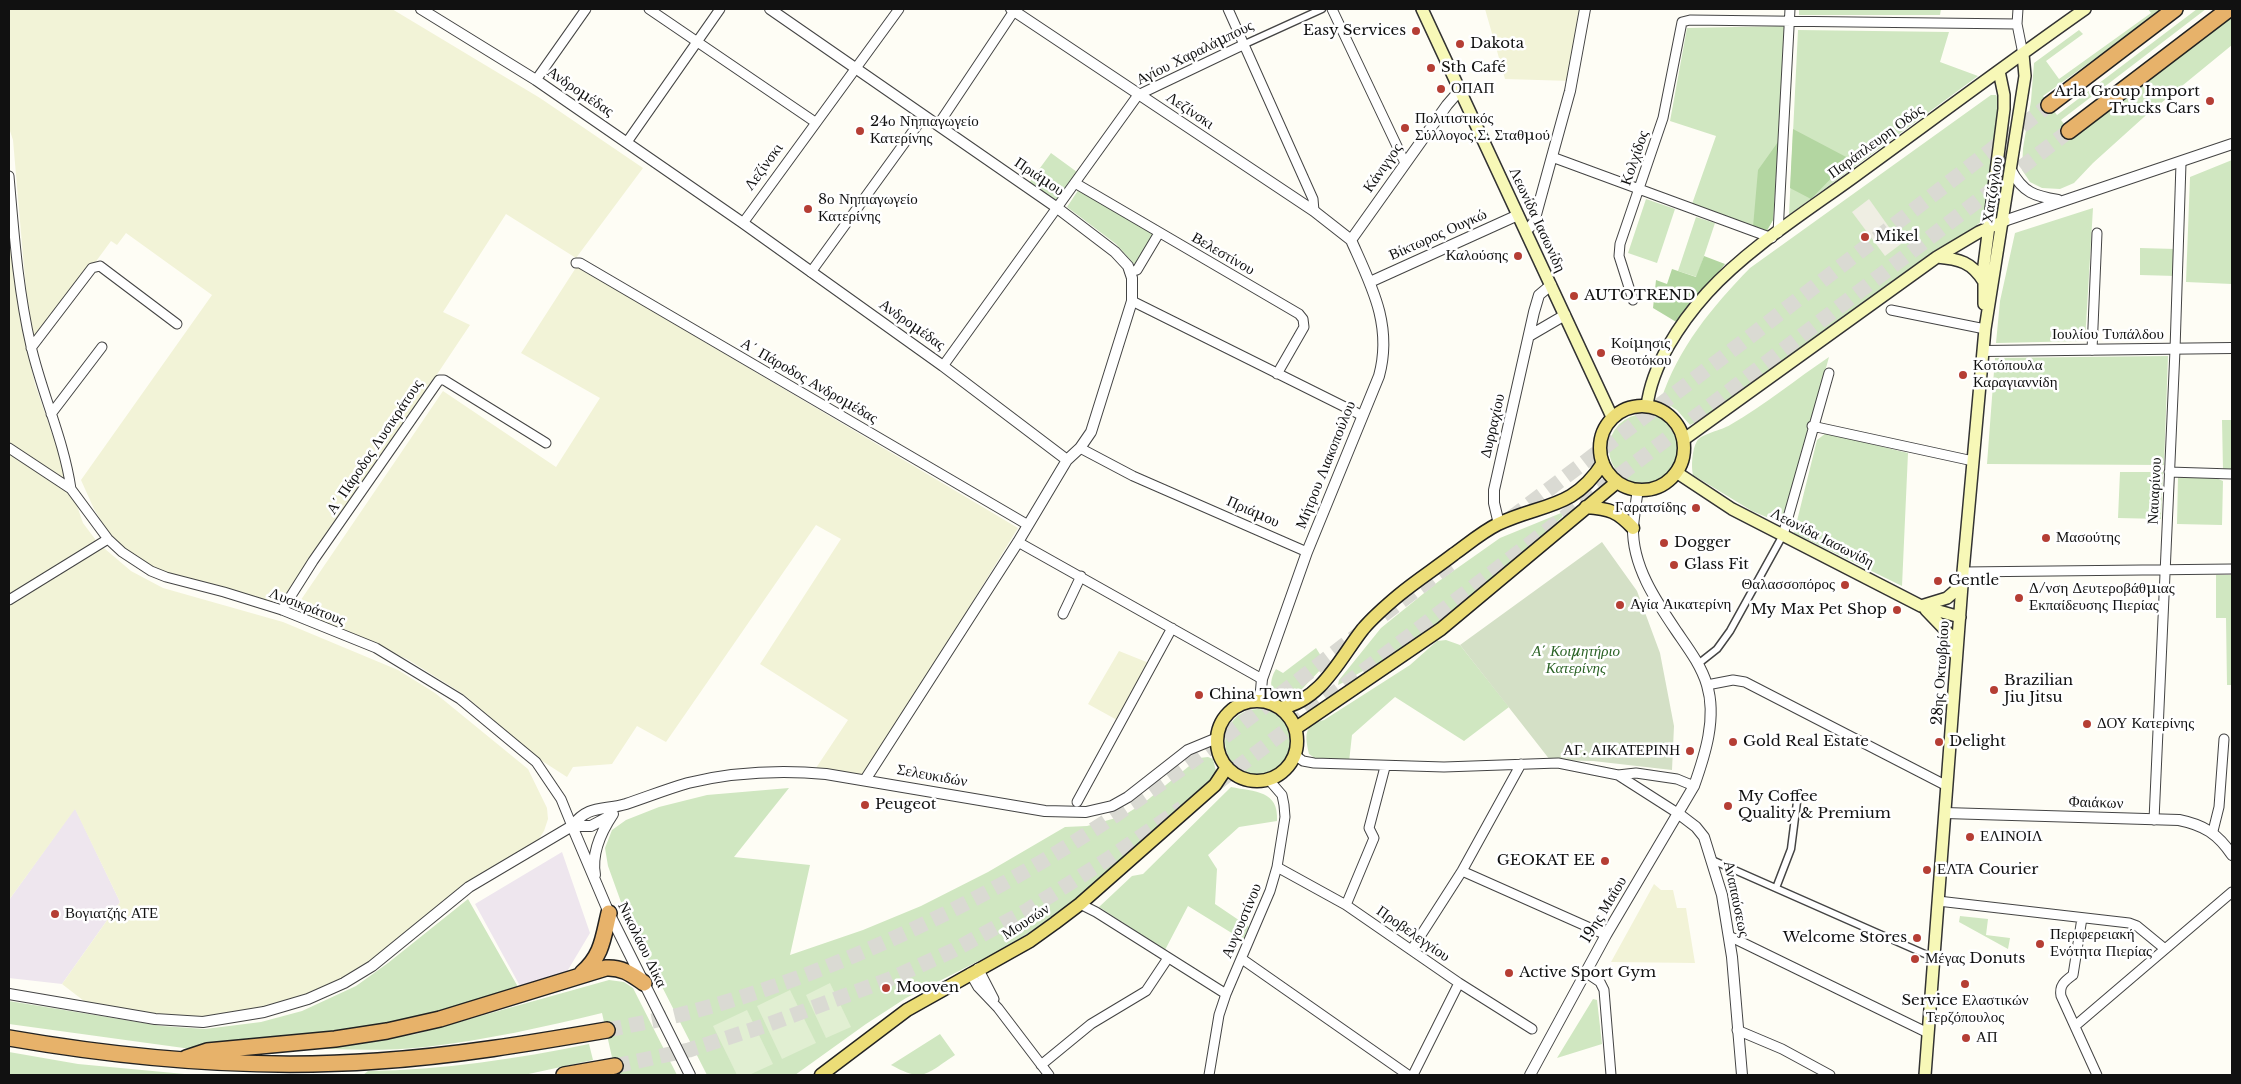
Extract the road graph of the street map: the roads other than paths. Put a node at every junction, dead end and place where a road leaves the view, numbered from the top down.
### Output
1 (421, 9) edge
2 (586, 9) edge
3 (649, 9) edge
4 (720, 9) edge
5 (770, 9) edge
6 (899, 9) edge
7 (1228, 9) edge
8 (1322, 9) edge
9 (1332, 9) edge
10 (1422, 9) edge
11 (1585, 9) edge
12 (1790, 9) edge
13 (2018, 9) edge
14 (2085, 9) edge
15 (2175, 9) edge
16 (2229, 9) edge
17 (1013, 10) edge
18 (1789, 21) junction
19 (2017, 24) junction
20 (697, 42) junction
21 (1245, 44) junction
22 (2023, 54) junction
23 (854, 67) junction
24 (1999, 71) junction
25 (536, 80) junction
26 (1460, 90) junction
27 (1138, 94) junction
28 (2049, 105) tunnel mouth
29 (924, 116) junction
30 (815, 122) junction
31 (938, 125) junction
32 (2070, 131) tunnel mouth
33 (627, 142) junction
34 (2232, 144) edge
35 (1552, 157) junction
36 (1405, 163) junction
37 (2181, 163) junction
38 (2011, 170) junction
39 (9, 176) edge
40 (1075, 183) junction
41 (1639, 190) junction
42 (2062, 201) junction
43 (1056, 207) junction
44 (1314, 211) junction
45 (1518, 215) junction
46 (2004, 220) junction
47 (743, 223) junction
48 (1524, 229) junction
49 (1988, 229) junction
50 (1159, 232) junction
51 (2097, 233) dead end
52 (1775, 235) junction
53 (1350, 240) junction
54 (1937, 257) junction
55 (576, 263) dead end
56 (811, 272) junction
57 (1130, 272) junction
58 (1370, 282) junction
59 (1984, 282) junction
60 (1551, 285) junction
61 (1633, 300) dead end
62 (1132, 301) junction
63 (1892, 310) dead end
64 (1565, 315) junction
65 (177, 324) dead end
66 (1985, 329) junction
67 (1529, 336) junction
68 (102, 347) dead end
69 (31, 348) junction
70 (2232, 348) edge
71 (2092, 350) junction
72 (2175, 350) junction
73 (1983, 351) junction
74 (943, 366) junction
75 (1829, 373) dead end
76 (1278, 374) junction
77 (1647, 406) junction
78 (51, 414) junction
79 (1361, 415) junction
80 (1612, 417) junction
81 (1812, 426) junction
82 (1683, 440) junction
83 (546, 443) dead end
84 (9, 448) edge
85 (1080, 448) junction
86 (1067, 460) junction
87 (1973, 461) junction
88 (1603, 463) junction
89 (1676, 472) junction
90 (2169, 472) junction
91 (2232, 474) edge
92 (1617, 482) junction
93 (71, 489) junction
94 (1638, 489) junction
95 (1586, 507) junction
96 (1498, 524) junction
97 (1028, 525) junction
98 (1633, 528) junction
99 (1783, 535) junction
100 (108, 539) junction
101 (1018, 542) junction
102 (1307, 552) junction
103 (2165, 569) junction
104 (2232, 569) edge
105 (1963, 572) junction
106 (1081, 576) junction
107 (1962, 586) junction
108 (9, 600) edge
109 (1921, 606) junction
110 (282, 610) junction
111 (1063, 614) dead end
112 (1960, 618) junction
113 (1172, 628) junction
114 (1957, 663) junction
115 (1698, 664) junction
116 (1262, 679) junction
117 (1707, 685) junction
118 (1260, 701) junction
119 (1281, 708) junction
120 (1296, 728) junction
121 (1217, 738) junction
122 (2224, 740) dead end
123 (1295, 755) junction
124 (1521, 764) junction
125 (1227, 767) junction
126 (1385, 767) junction
127 (1618, 775) junction
128 (865, 780) junction
129 (1269, 780) junction
130 (1694, 786) junction
131 (1947, 786) junction
132 (1798, 794) dead end
133 (1077, 802) dead end
134 (624, 804) junction
135 (1945, 813) junction
136 (613, 814) junction
137 (1679, 814) junction
138 (2154, 820) junction
139 (572, 826) junction
140 (2213, 831) junction
141 (2232, 855) edge
142 (1712, 860) junction
143 (1277, 867) junction
144 (1462, 871) junction
145 (597, 886) junction
146 (1776, 888) junction
147 (2232, 892) edge
148 (1938, 901) junction
149 (1080, 904) junction
150 (1346, 905) junction
151 (609, 913) junction
152 (2082, 918) junction
153 (1606, 935) junction
154 (1729, 936) junction
155 (2165, 949) junction
156 (1412, 950) junction
157 (1168, 958) junction
158 (1934, 958) junction
159 (1242, 959) junction
160 (974, 971) junction
161 (1585, 972) junction
162 (579, 976) junction
163 (644, 983) junction
164 (1459, 983) junction
165 (9, 994) edge
166 (1226, 994) junction
167 (2076, 1026) junction
168 (1532, 1029) dead end
169 (607, 1030) tunnel mouth
170 (1737, 1030) junction
171 (1928, 1033) junction
172 (9, 1038) edge
173 (180, 1061) junction
174 (1041, 1065) junction
175 (615, 1066) tunnel mouth
176 (564, 1075) edge
177 (690, 1075) edge
178 (821, 1075) edge
179 (1049, 1075) edge
180 (1209, 1075) edge
181 (1408, 1075) edge
182 (1413, 1075) edge
183 (1530, 1075) edge
184 (1611, 1075) edge
185 (1742, 1075) edge
186 (1830, 1075) edge
187 (1925, 1075) edge
188 (2097, 1075) edge

1 - 25 street, Ανδρομέδας
2 - 25 street
3 - 20 street
4 - 20 street
5 - 23 street, Πριάμου
6 - 23 street, Λεζίνσκι
7 - 21 street
8 - 21 street, Αγίου Χαραλάμπους
9 - 36 street
10 - 26 main road, Λεωνίδα Ιασωνίδη
11 - 35 street
12 - 18 street
13 - 19 street
14 - 22 main road, Παράπλευρη Οδός
15 - 28 highway
16 - 32 highway
17 - 27 street, Λεζίνσκι
17 - 31 street
18 - 19 street
18 - 41 street, Κολχίδος
18 - 52 street
19 - 22 street
20 - 30 street
20 - 33 street
21 - 27 street, Αγίου Χαραλάμπους
21 - 44 street
22 - 24 main road, Παράπλευρη Οδός
22 - 38 main road, Χατζόγλου
23 - 29 street, Πριάμου
23 - 30 street, Λεζίνσκι
24 - 49 main road, Χατζόγλου
24 - 52 main road, Παράπλευρη Οδός
25 - 33 street, Ανδρομέδας
26 - 36 street, Κάνιγγος
26 - 45 main road, Λεωνίδα Ιασωνίδη
27 - 40 street, Αγίου Χαραλάμπους
27 - 44 street, Λεζίνσκι
29 - 31 street, Πριάμου
29 - 56 street
30 - 47 street, Λεζίνσκι
31 - 43 street, Πριάμου
33 - 47 street, Ανδρομέδας
34 - 37 street
35 - 41 street
35 - 48 street
36 - 53 street, Κάνιγγος
37 - 42 street
37 - 72 street, Ναυαρίνου
38 - 42 street
38 - 46 main road, Χατζόγλου
39 - 69 street
40 - 43 street, Αγίου Χαραλάμπους
40 - 50 street, Βελεστίνου
41 - 52 street
41 - 61 street, Κολχίδος
42 - 46 street
43 - 57 street, Πριάμου
43 - 74 street, Αγίου Χαραλάμπους
44 - 53 street, Λεζίνσκι
45 - 48 main road, Λεωνίδα Ιασωνίδη
45 - 58 street, Βίκτωρος Ουγκώ
46 - 49 main road
46 - 66 main road, Χατζόγλου
47 - 56 street, Ανδρομέδας
48 - 60 main road, Λεωνίδα Ιασωνίδη
49 - 54 main road
49 - 59 main road, Χατζόγλου
50 - 57 street
50 - 76 street, Βελεστίνου
51 - 71 street
52 - 77 main road, Παράπλευρη Οδός
53 - 58 street, Μήτρου Λιακοπούλου
54 - 59 main road
54 - 82 main road
55 - 97 street, Α΄ Πάροδος Ανδρομέδας
56 - 74 street, Ανδρομέδας
57 - 62 street
58 - 79 street, Μήτρου Λιακοπούλου
59 - 66 main road, Χατζόγλου
60 - 64 main road, Λεωνίδα Ιασωνίδη
60 - 67 street, Δυρραχίου
62 - 76 street
62 - 85 street
63 - 66 street
64 - 67 street
64 - 80 main road, Λεωνίδα Ιασωνίδη
65 - 69 street
66 - 73 main road, Χατζόγλου
67 - 96 street, Δυρραχίου
68 - 78 street
69 - 78 street
70 - 72 street, Ιουλίου Τυπάλδου
71 - 72 street, Ιουλίου Τυπάλδου
71 - 73 street, Ιουλίου Τυπάλδου
72 - 90 street, Ναυαρίνου
73 - 87 main road, Χατζόγλου
74 - 86 street, Ανδρομέδας
75 - 81 street
76 - 79 street
77 - 80 main road
77 - 82 main road
78 - 93 street
79 - 102 street, Μήτρου Λιακοπούλου
80 - 88 main road
81 - 87 street
81 - 99 street
82 - 89 main road
83 - 110 street, Α΄ Πάροδος Λυσικράτους
84 - 93 street, Λυσικράτους
85 - 86 street
85 - 102 street, Πριάμου
86 - 97 street
87 - 105 main road, Χατζόγλου
88 - 92 main road
88 - 96 main road
89 - 94 main road
89 - 99 main road, Λεωνίδα Ιασωνίδη
90 - 91 street
90 - 103 street, Ναυαρίνου
92 - 94 main road
92 - 95 main road
93 - 100 street, Λυσικράτους
94 - 98 street
95 - 98 main road
95 - 120 main road
96 - 119 main road
97 - 101 street
98 - 115 street
99 - 109 main road, Λεωνίδα Ιασωνίδη
99 - 115 street
100 - 108 street
100 - 110 street, Λυσικράτους
101 - 106 street
101 - 128 street
102 - 116 street, Μήτρου Λιακοπούλου
103 - 104 street
103 - 105 street
103 - 138 street, Ναυαρίνου
105 - 107 main road, 28ης Οκτωβρίου
106 - 111 street
106 - 113 street
107 - 109 main road
107 - 112 main road, 28ης Οκτωβρίου
109 - 112 main road, Λεωνίδα Ιασωνίδη
109 - 114 main road
110 - 139 street, Λυσικράτους
112 - 114 main road, 28ης Οκτωβρίου
113 - 116 street
113 - 133 street
114 - 131 main road, 28ης Οκτωβρίου
115 - 117 street, 19ης Μαΐου
116 - 118 street, Μήτρου Λιακοπούλου
117 - 130 street, 19ης Μαΐου
117 - 131 street
118 - 119 main road
118 - 121 main road
119 - 120 main road
120 - 123 main road
121 - 125 main road
121 - 128 street, Σελευκιδών
122 - 140 street
123 - 126 street, Αναπαύσεως
123 - 129 main road
124 - 126 street, Αναπαύσεως
124 - 127 street, Αναπαύσεως
124 - 144 street
125 - 129 main road
125 - 149 main road, Μουσών
126 - 150 street
127 - 130 street, Αναπαύσεως
127 - 137 street, Αναπαύσεως
128 - 134 street, Σελευκιδών
129 - 143 street, Αυγουστίνου
130 - 137 street, 19ης Μαΐου
131 - 135 main road, 28ης Οκτωβρίου
132 - 146 street
134 - 136 street, Σελευκιδών
134 - 139 street, Σελευκιδών
135 - 138 street, Φαιάκων
135 - 148 main road, 28ης Οκτωβρίου
136 - 139 street, Σελευκιδών
136 - 145 street
137 - 142 street, Αναπαύσεως
137 - 153 street, 19ης Μαΐου
138 - 140 street, Φαιάκων
139 - 145 street, Νικολάου Δίκα
139 - 165 street
140 - 141 street
142 - 146 street
142 - 154 street, Αναπαύσεως
143 - 150 street, Προβελεγγίου
143 - 159 street, Αυγουστίνου
144 - 153 street
144 - 156 street
145 - 151 street, Νικολάου Δίκα
146 - 158 street
147 - 155 street
148 - 152 street
148 - 158 main road, 28ης Οκτωβρίου
149 - 157 street
149 - 160 main road, Μουσών
150 - 156 street, Προβελεγγίου
151 - 162 highway
151 - 163 street, Νικολάου Δίκα
152 - 155 street
152 - 167 street
153 - 161 street, 19ης Μαΐου
154 - 170 street, Αναπαύσεως
154 - 171 street
155 - 167 street
156 - 164 street, Προβελεγγίου
157 - 166 street
157 - 174 street
158 - 171 main road, 28ης Οκτωβρίου
159 - 166 street, Αυγουστίνου
159 - 181 street
160 - 174 street
160 - 178 main road, Μουσών
161 - 183 street, 19ης Μαΐου
161 - 184 street
162 - 163 highway
162 - 173 highway
163 - 177 street, Νικολάου Δίκα
164 - 168 street, Προβελεγγίου
164 - 182 street
166 - 180 street, Αυγουστίνου
167 - 188 street
169 - 173 highway
170 - 185 street, Αναπαύσεως
170 - 186 street
171 - 187 main road, 28ης Οκτωβρίου
172 - 173 highway
174 - 179 street
175 - 176 highway

